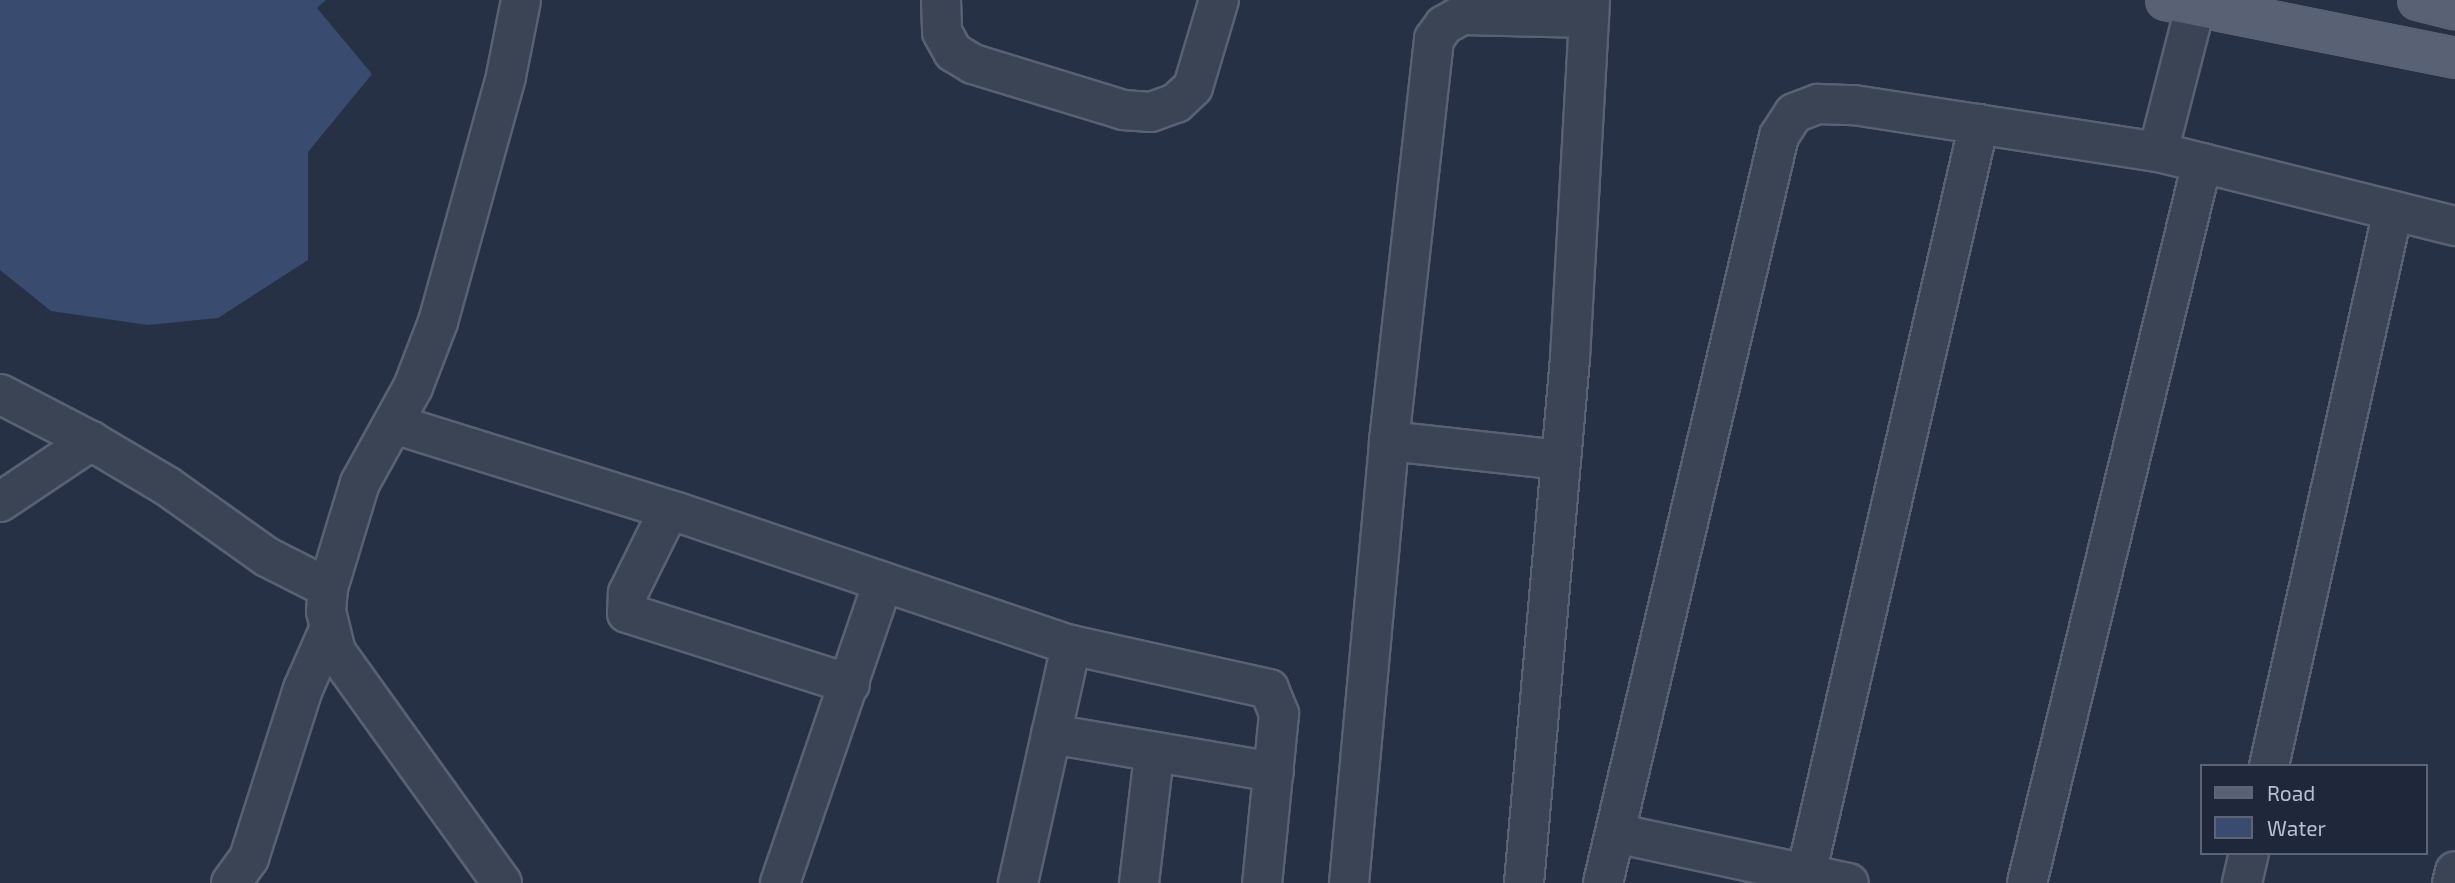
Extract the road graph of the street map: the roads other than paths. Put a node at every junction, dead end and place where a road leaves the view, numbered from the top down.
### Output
1 (521, 0) edge
2 (941, 0) edge
3 (1219, 0) edge
4 (2417, 0) edge
5 (2186, 2) edge
6 (1590, 9) edge
7 (2455, 9) edge
8 (2455, 58) edge
9 (1979, 124) junction
10 (2158, 152) junction
11 (2202, 163) junction
12 (2393, 211) junction
13 (2455, 226) edge
14 (0, 394) edge
15 (394, 424) junction
16 (90, 441) junction
17 (1389, 441) junction
18 (1561, 460) junction
19 (0, 502) edge
20 (669, 510) junction
21 (883, 582) junction
22 (328, 588) junction
23 (328, 632) junction
24 (1070, 645) junction
25 (850, 684) junction
26 (1051, 734) junction
27 (1154, 755) junction
28 (2269, 764) edge
29 (1274, 772) junction
30 (1615, 832) junction
31 (2249, 855) edge
32 (2455, 871) edge
33 (1805, 878) edge
34 (231, 883) edge
35 (502, 883) edge
36 (780, 883) edge
37 (1018, 883) edge
38 (1139, 883) edge
39 (1262, 883) edge
40 (1349, 883) edge
41 (1524, 883) edge
42 (1603, 883) edge
43 (1849, 883) edge
44 (2027, 883) edge
45 (2242, 883) edge
46 (2452, 883) edge

1 - 15 street
2 - 3 street
4 - 7 main road
5 - 8 main road
5 - 10 street
6 - 17 street
6 - 18 street
9 - 10 street
9 - 30 street
9 - 33 street
10 - 11 street
11 - 12 street
11 - 44 street
12 - 13 street
12 - 28 street
14 - 16 street
15 - 20 street
15 - 22 street
16 - 19 street
16 - 22 street
17 - 18 street
17 - 40 street
18 - 41 street
20 - 21 street
20 - 25 street
21 - 24 street
21 - 25 street
22 - 23 street
23 - 34 street
23 - 35 street
24 - 26 street
24 - 29 street
25 - 36 street
26 - 27 street
26 - 37 street
27 - 29 street
27 - 38 street
29 - 39 street
30 - 33 street
30 - 42 street
31 - 45 street
32 - 46 street
33 - 43 street

